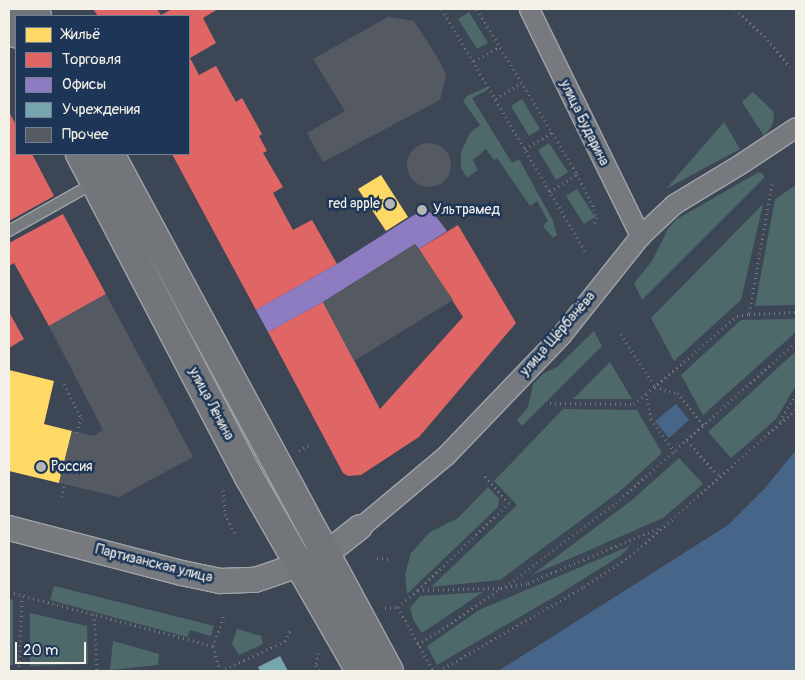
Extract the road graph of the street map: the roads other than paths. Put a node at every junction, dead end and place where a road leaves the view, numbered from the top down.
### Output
1 (529, 9) edge
2 (9, 18) edge
3 (15, 31) edge
4 (796, 127) edge
5 (81, 155) edge
6 (111, 155) edge
7 (95, 182) junction
8 (9, 231) edge
9 (640, 236) junction
10 (360, 526) joint
11 (9, 528) edge
12 (327, 553) junction
13 (299, 565) junction
14 (360, 654) edge
15 (389, 671) edge

1 - 9 street, улица Бударина
2 - 3 main road
4 - 9 street, улица Щербанёва
5 - 7 main road, улица Ленина
6 - 12 main road
7 - 8 lane
7 - 13 main road, улица Ленина
9 - 10 street, улица Щербанёва
10 - 12 street, улица Щербанёва
11 - 13 street, Партизанская улица
12 - 13 street, Партизанская улица
12 - 14 main road
13 - 14 main road, улица Ленина
14 - 15 main road

